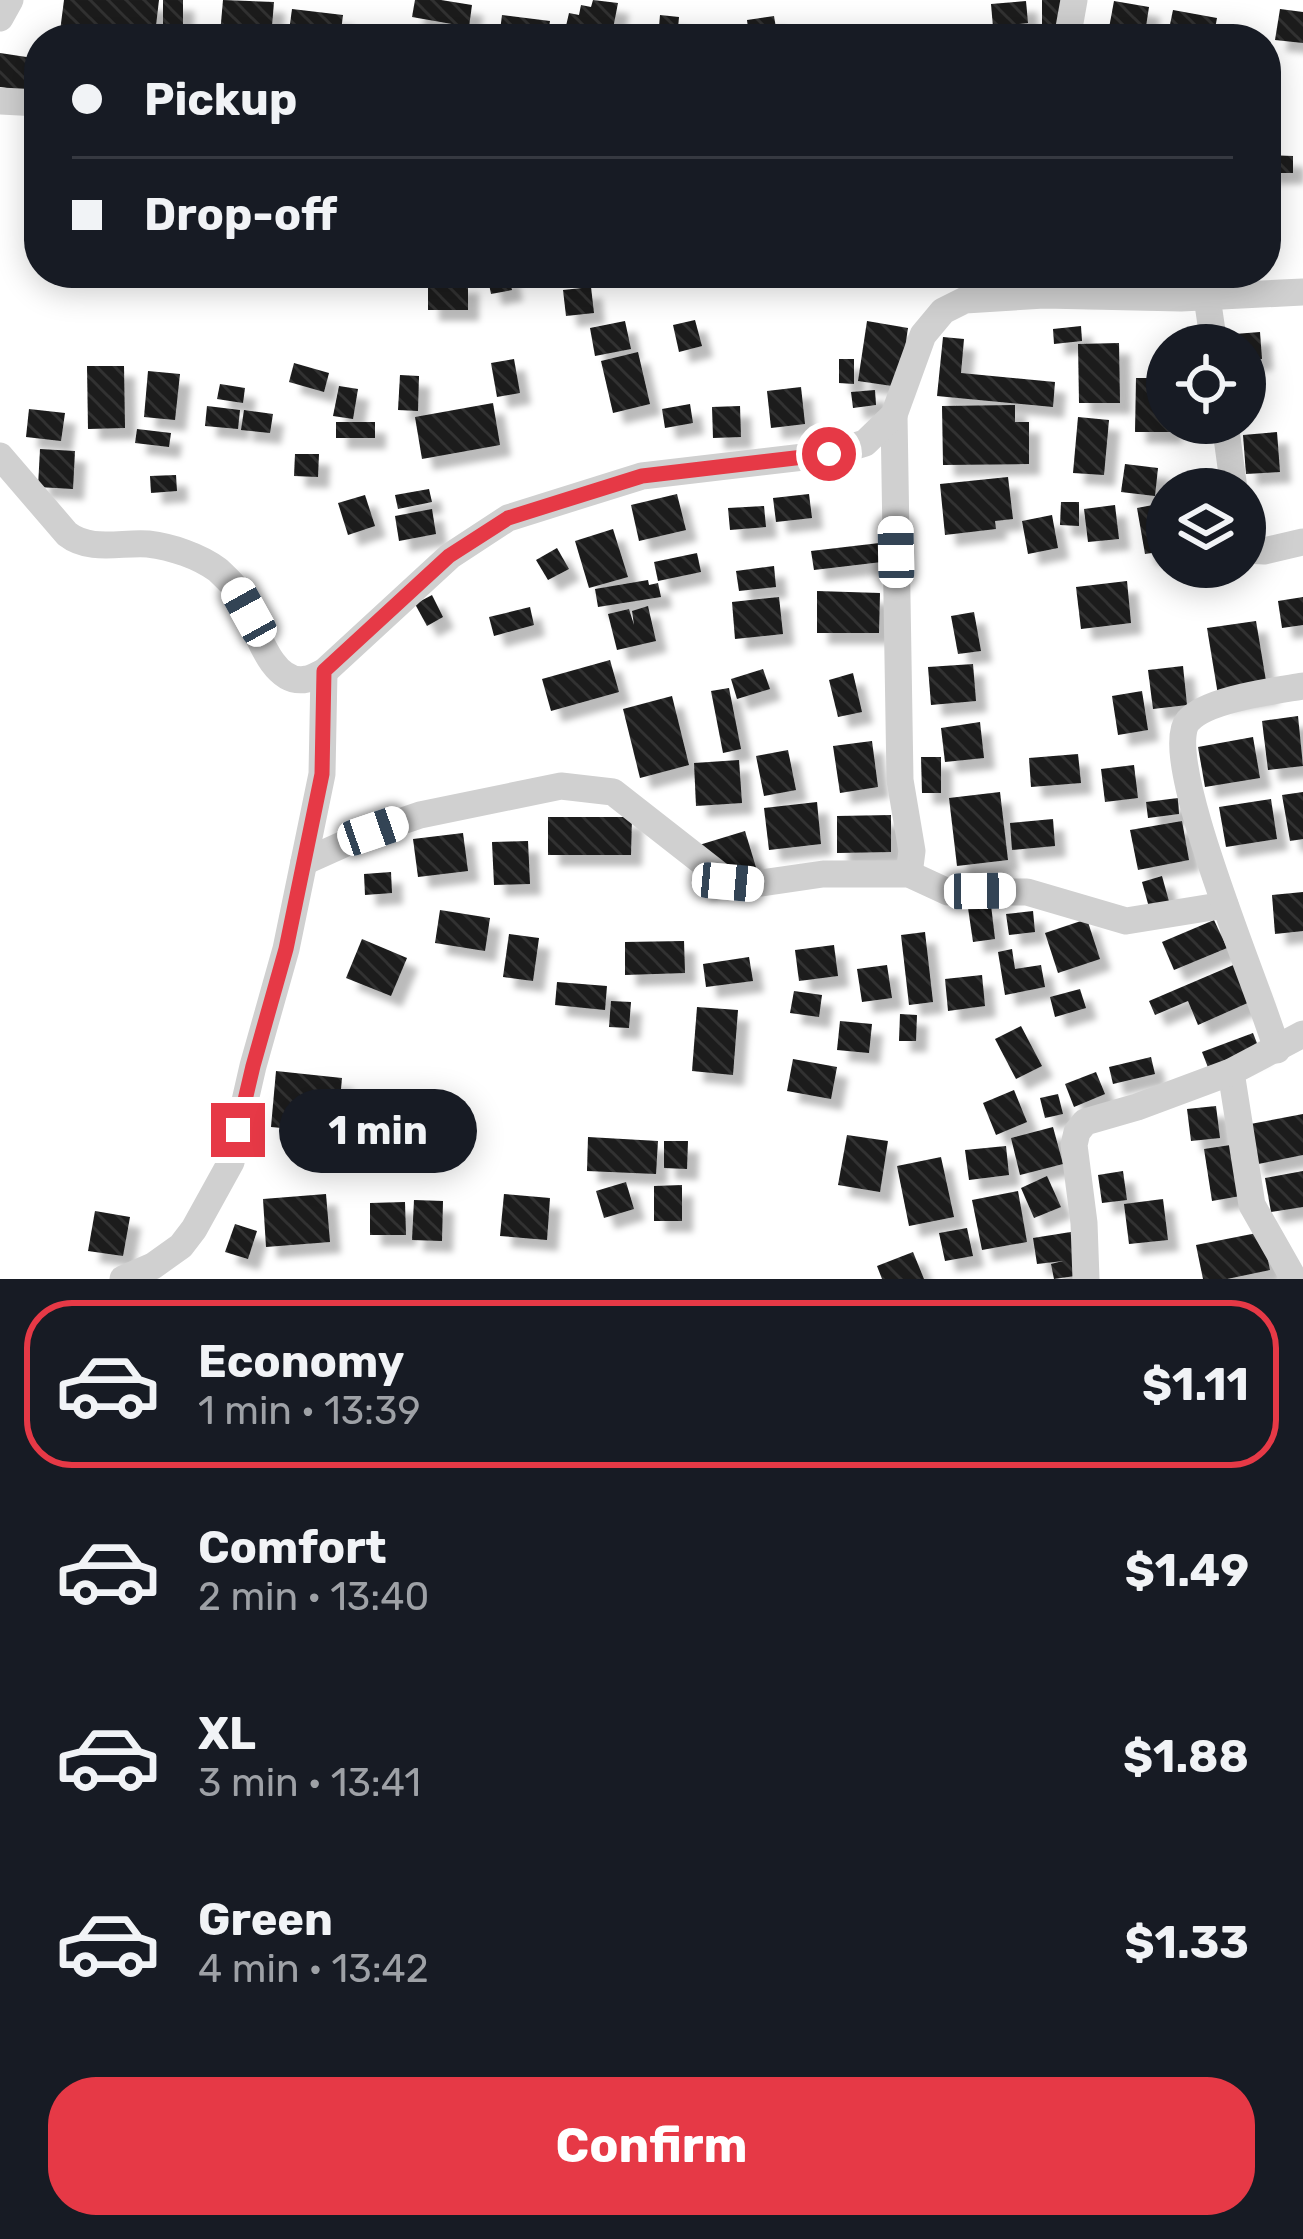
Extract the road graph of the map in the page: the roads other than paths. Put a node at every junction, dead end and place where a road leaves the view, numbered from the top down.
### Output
1 (10, 0) edge
2 (0, 18) edge
3 (1025, 288) edge
4 (1095, 288) edge
5 (1303, 292) edge
6 (1207, 297) junction
7 (1211, 324) edge
8 (893, 415) junction
9 (0, 456) edge
10 (1303, 542) edge
11 (1266, 550) edge
12 (324, 671) junction
13 (1303, 686) edge
14 (304, 862) junction
15 (909, 874) junction
16 (1225, 905) junction
17 (1303, 1034) edge
18 (1277, 1050) junction
19 (1231, 1072) junction
20 (123, 1279) edge
21 (1087, 1279) edge
22 (1294, 1279) edge

1 - 2 street
3 - 8 street
4 - 6 street
5 - 6 street
6 - 7 street
8 - 12 street
8 - 15 street
9 - 12 street
10 - 11 street
12 - 14 street
13 - 16 street
14 - 15 street
14 - 20 street
15 - 16 street
16 - 18 street
17 - 18 street
18 - 19 street
19 - 21 street
19 - 22 street

